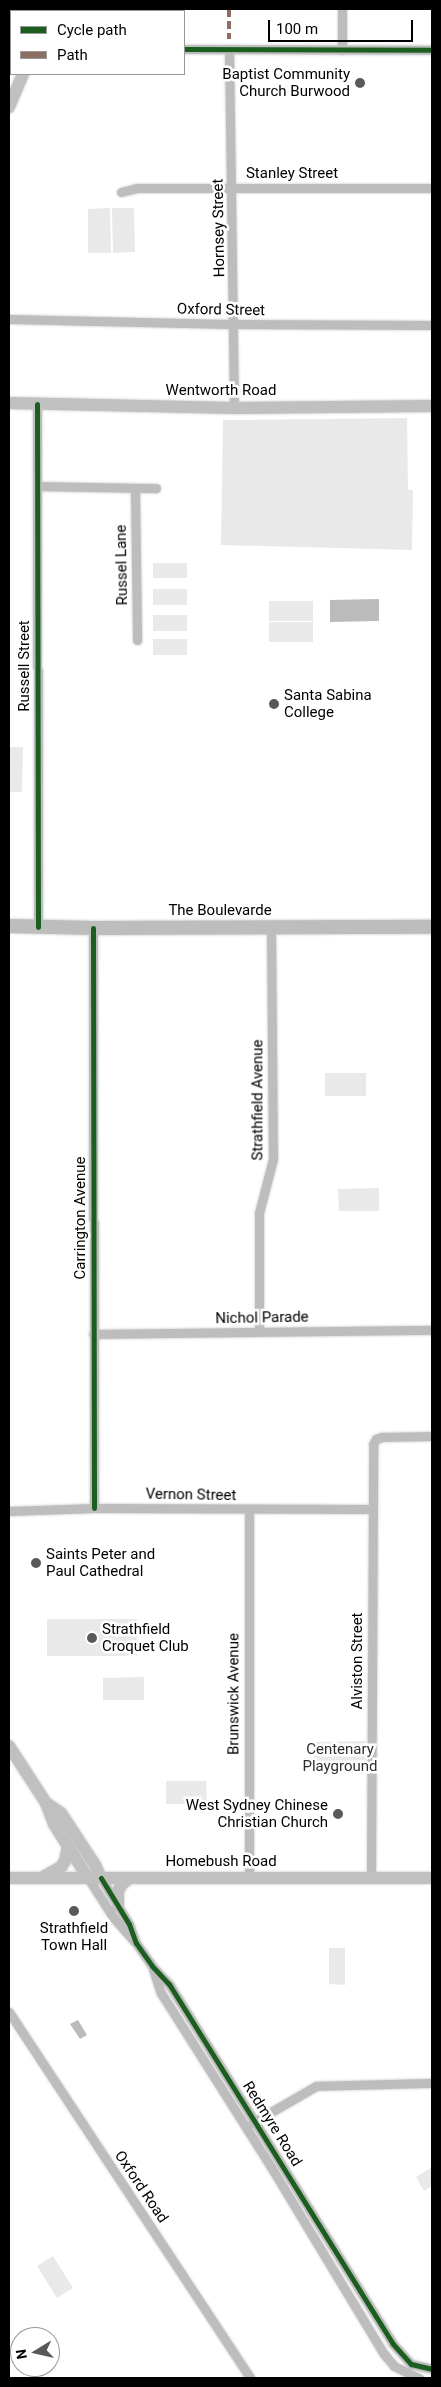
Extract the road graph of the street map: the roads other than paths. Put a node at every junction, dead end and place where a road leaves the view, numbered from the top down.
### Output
1 (342, 9) edge
2 (185, 49) edge
3 (229, 49) junction
4 (342, 50) junction
5 (432, 50) edge
6 (23, 75) edge
7 (9, 107) edge
8 (232, 188) junction
9 (432, 188) edge
10 (122, 192) dead end
11 (9, 319) edge
12 (233, 324) junction
13 (432, 325) edge
14 (9, 403) edge
15 (37, 404) junction
16 (432, 406) edge
17 (234, 408) junction
18 (38, 486) junction
19 (156, 488) dead end
20 (134, 490) junction
21 (136, 640) dead end
22 (9, 926) edge
23 (38, 927) junction
24 (271, 927) junction
25 (432, 927) edge
26 (93, 928) junction
27 (432, 1330) edge
28 (259, 1332) junction
29 (93, 1334) junction
30 (432, 1436) edge
31 (94, 1508) junction
32 (372, 1509) junction
33 (248, 1510) junction
34 (9, 1511) edge
35 (9, 1746) edge
36 (46, 1803) junction
37 (68, 1846) junction
38 (9, 1878) edge
39 (41, 1878) junction
40 (94, 1878) junction
41 (130, 1878) junction
42 (250, 1878) junction
43 (371, 1878) junction
44 (432, 1878) edge
45 (118, 1906) junction
46 (136, 1943) junction
47 (152, 1966) junction
48 (9, 2012) edge
49 (432, 2083) edge
50 (256, 2121) junction
51 (246, 2128) junction
52 (432, 2369) edge
53 (250, 2378) edge
54 (419, 2378) edge

1 - 4 street
2 - 3 street
3 - 4 street
3 - 8 street, Hornsey Street
4 - 5 street
6 - 7 main road
8 - 9 street, Stanley Street
8 - 10 street, Stanley Street
8 - 12 street, Hornsey Street
11 - 12 street, Oxford Street
12 - 13 street, Oxford Street
12 - 17 street, Hornsey Street
14 - 15 main road, Wentworth Road
15 - 17 main road, Wentworth Road
15 - 18 street, Russell Street
16 - 17 main road, Wentworth Road
18 - 20 street
18 - 23 street, Russell Street
19 - 20 street
20 - 21 street, Russel Lane
22 - 23 main road, The Boulevarde
23 - 26 main road, The Boulevarde
24 - 25 main road, The Boulevarde
24 - 26 main road, The Boulevarde
24 - 28 street, Strathfield Avenue
26 - 29 street, Carrington Avenue
27 - 28 street, Nichol Parade
28 - 29 street, Nichol Parade
29 - 31 street, Carrington Avenue
30 - 32 street, Alviston Street
31 - 33 street, Vernon Street
31 - 34 street, Vernon Street
32 - 33 street, Vernon Street
32 - 43 street, Alviston Street
33 - 42 street, Brunswick Avenue
35 - 36 main road, Redmyre Road
36 - 37 main road, Redmyre Road
36 - 40 main road, Redmyre Road
37 - 39 main road
37 - 40 main road, Redmyre Road
38 - 39 main road, Homebush Road
39 - 40 main road, Homebush Road
40 - 41 main road, Homebush Road
40 - 45 street, Redmyre Road
40 - 46 street, Redmyre Road
41 - 42 main road, Homebush Road
41 - 45 main road
42 - 43 main road, Homebush Road
43 - 44 main road, Homebush Road
45 - 46 street, Redmyre Road
46 - 47 street, Redmyre Road
47 - 50 street, Redmyre Road
47 - 51 street, Redmyre Road
48 - 53 street, Oxford Road
49 - 50 street
50 - 51 street
50 - 52 street, Redmyre Road
51 - 54 street, Redmyre Road

